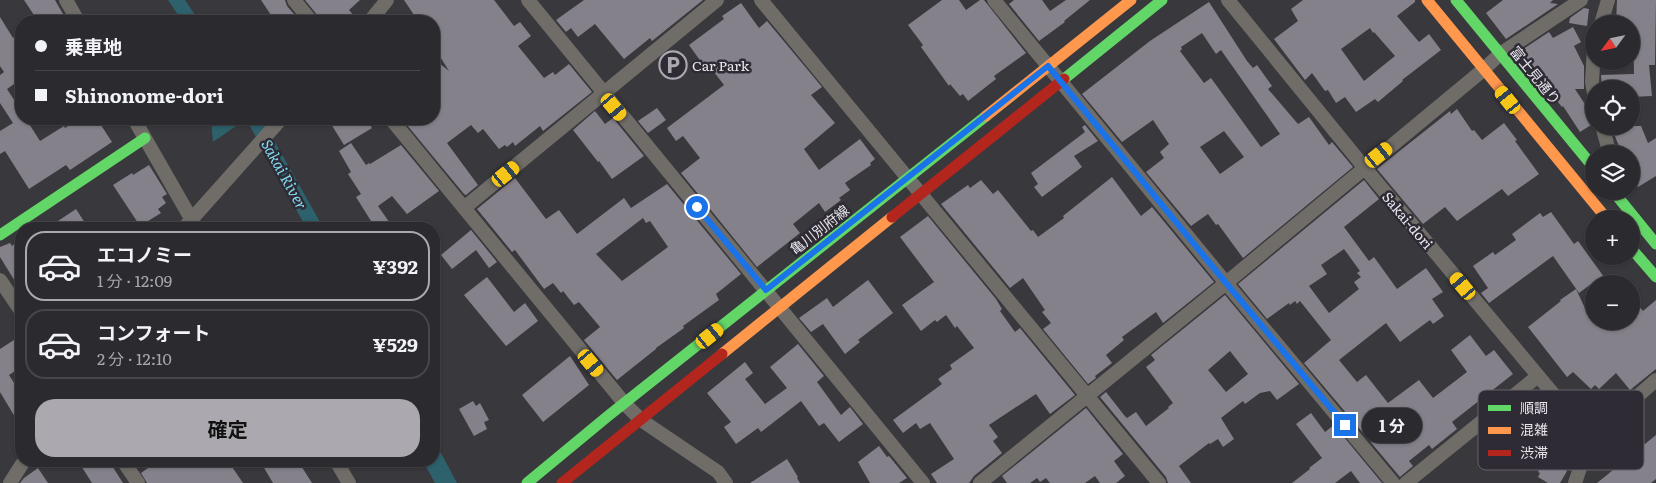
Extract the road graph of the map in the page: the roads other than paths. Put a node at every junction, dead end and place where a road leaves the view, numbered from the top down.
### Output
1 (66, 0) edge
2 (294, 0) edge
3 (387, 0) edge
4 (528, 0) edge
5 (717, 0) edge
6 (761, 0) edge
7 (994, 0) edge
8 (1131, 0) edge
9 (1162, 0) edge
10 (1228, 0) edge
11 (1426, 0) edge
12 (1456, 0) edge
13 (1581, 0) edge
14 (1608, 0) edge
15 (75, 15) edge
16 (306, 15) edge
17 (375, 15) edge
18 (1604, 15) edge
19 (1500, 54) junction
20 (1048, 66) junction
21 (1483, 70) junction
22 (1061, 81) junction
23 (603, 93) junction
24 (137, 125) edge
25 (276, 125) edge
26 (396, 125) edge
27 (145, 138) junction
28 (1585, 157) edge
29 (1364, 167) junction
30 (907, 178) junction
31 (920, 194) junction
32 (1621, 200) edge
33 (464, 208) junction
34 (1599, 210) edge
35 (19, 222) edge
36 (189, 222) edge
37 (194, 222) edge
38 (15, 225) edge
39 (0, 235) edge
40 (1656, 244) edge
41 (1640, 258) edge
42 (1656, 277) edge
43 (0, 280) edge
44 (1226, 283) junction
45 (766, 290) junction
46 (15, 302) edge
47 (780, 307) junction
48 (1538, 376) junction
49 (1656, 380) edge
50 (1521, 390) edge
51 (1550, 390) edge
52 (1644, 391) edge
53 (1087, 396) junction
54 (625, 404) junction
55 (641, 420) junction
56 (1478, 425) edge
57 (20, 467) edge
58 (127, 467) edge
59 (340, 467) edge
60 (1579, 470) edge
61 (10, 483) edge
62 (138, 483) edge
63 (349, 483) edge
64 (526, 483) edge
65 (562, 483) edge
66 (726, 483) edge
67 (923, 483) edge
68 (980, 483) edge
69 (1159, 483) edge
70 (1393, 483) edge
71 (1406, 483) edge
72 (1575, 483) edge

1 - 15 street
2 - 16 street
3 - 17 street
4 - 23 street
5 - 23 street
6 - 30 street
7 - 20 street
8 - 20 main road, 亀川別府線
9 - 22 main road
10 - 29 street, Sakai-dori
11 - 21 main road
12 - 19 main road, 富士見通り
13 - 19 street
14 - 18 street
19 - 21 street
19 - 28 main road, 富士見通り
20 - 22 street
20 - 30 main road, 亀川別府線
21 - 29 street
21 - 34 main road
22 - 31 main road
22 - 44 street
23 - 33 street
23 - 45 street
24 - 27 street
25 - 37 street
26 - 33 street
27 - 35 main road
27 - 36 street
29 - 44 street
29 - 48 street, Sakai-dori
30 - 31 street
30 - 45 main road, 亀川別府線
31 - 47 main road
31 - 53 street
32 - 40 main road
33 - 54 street
38 - 39 main road
41 - 42 main road
43 - 46 street
44 - 53 street
44 - 70 street
45 - 47 street
45 - 54 main road, 亀川別府線
47 - 55 main road
47 - 67 street
48 - 50 street
48 - 51 street, Sakai-dori
49 - 52 street
53 - 68 street
53 - 69 street
54 - 55 street
54 - 64 main road, 亀川別府線
55 - 65 main road
55 - 66 street
56 - 71 street
57 - 61 street
58 - 62 street
59 - 63 street
60 - 72 street

